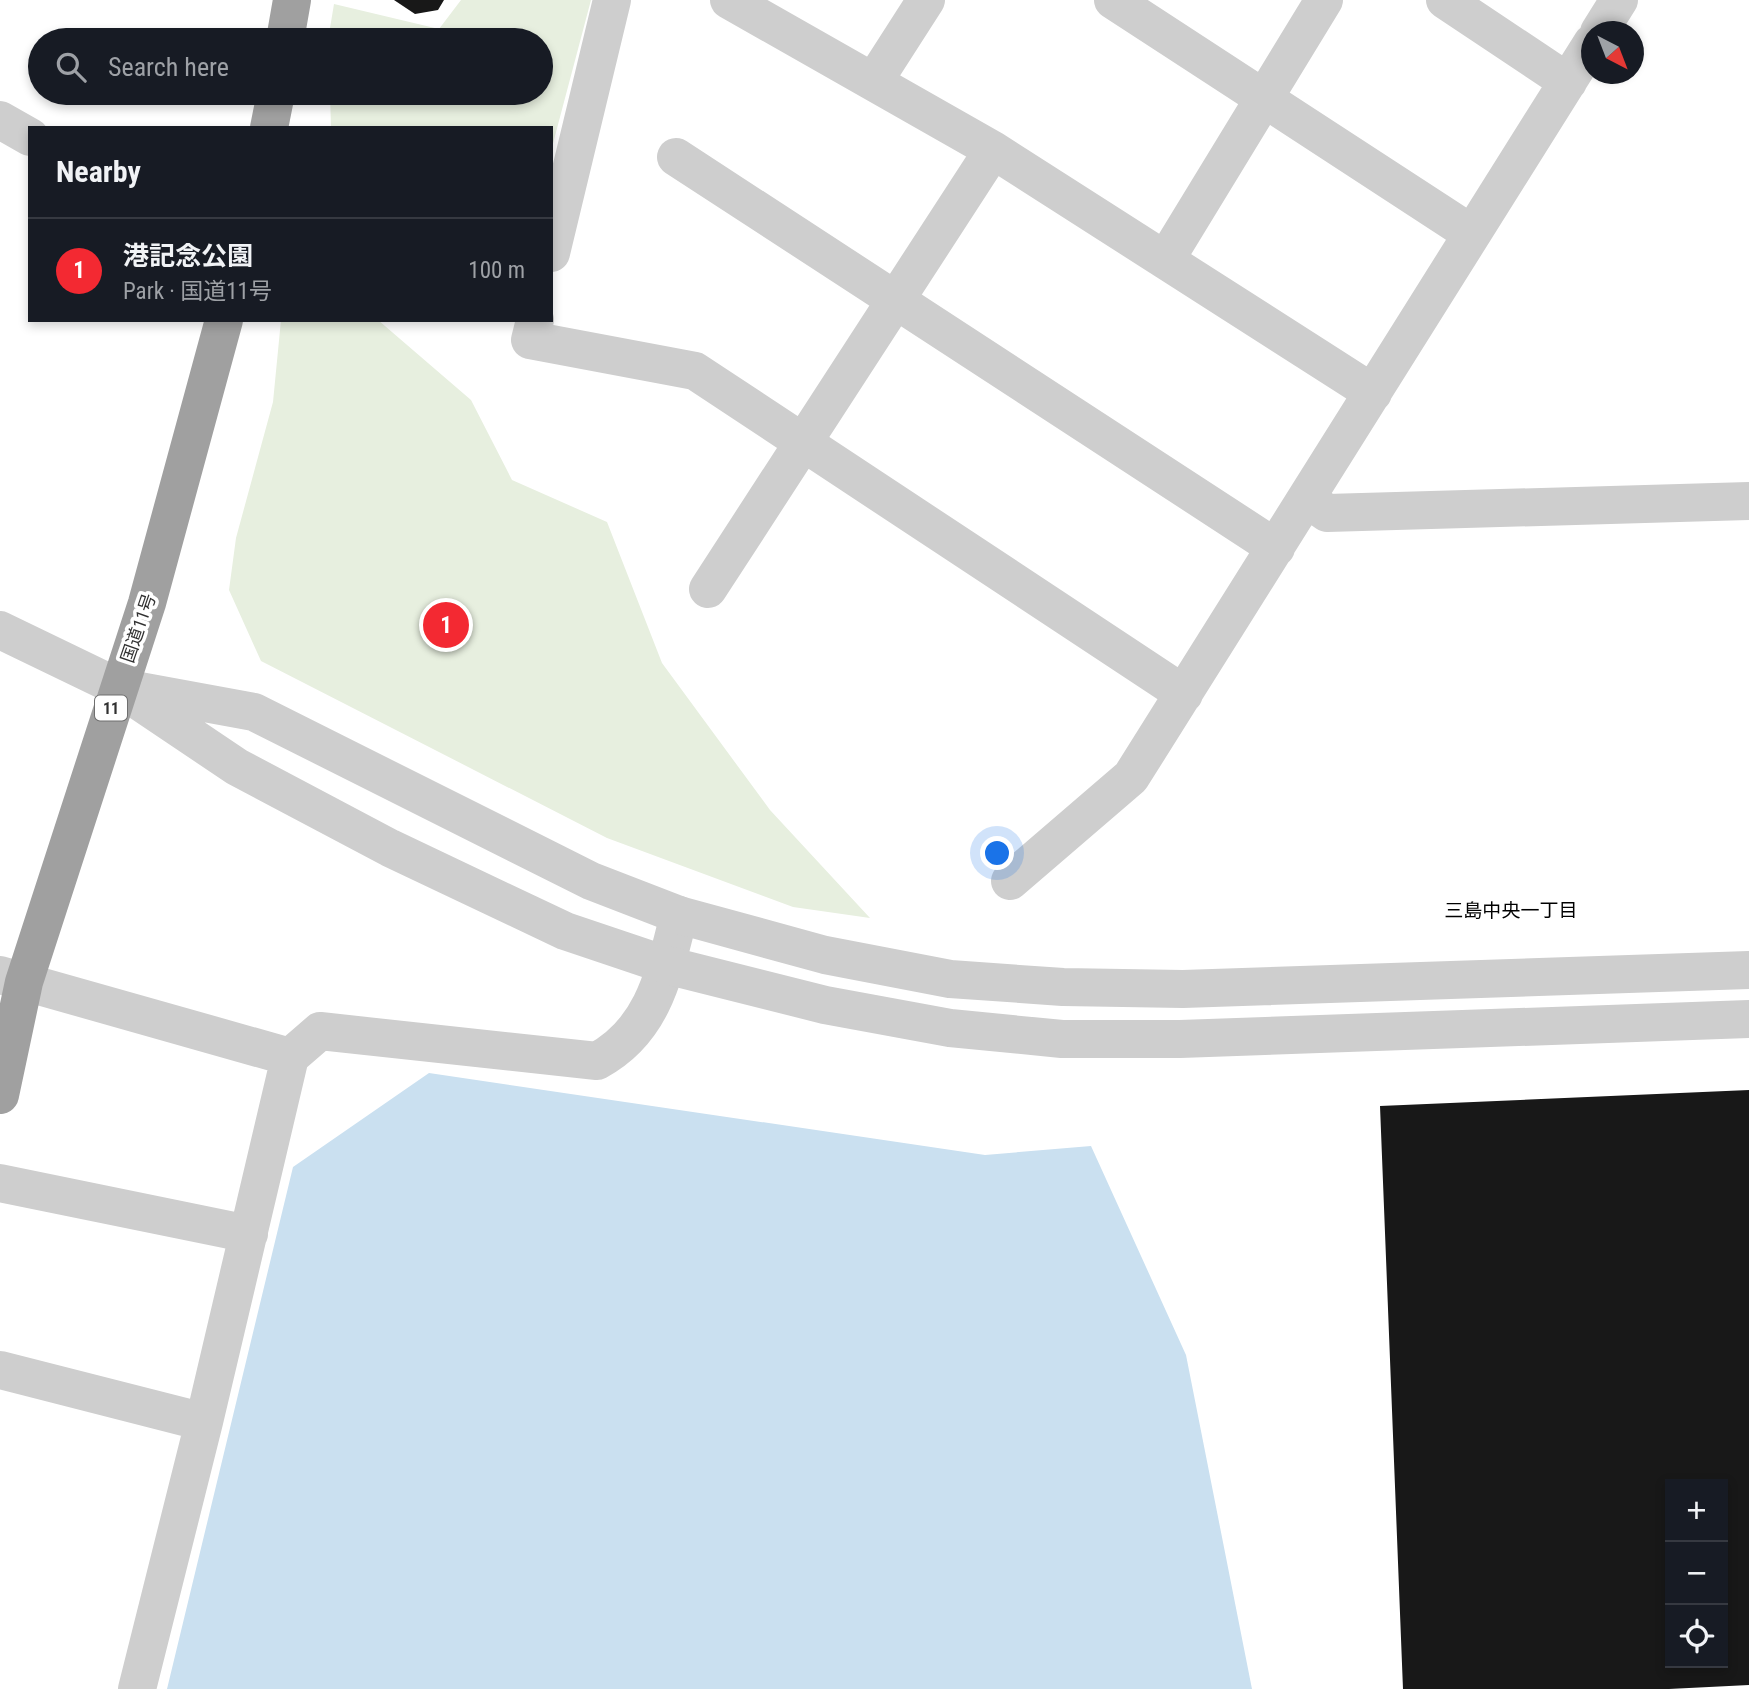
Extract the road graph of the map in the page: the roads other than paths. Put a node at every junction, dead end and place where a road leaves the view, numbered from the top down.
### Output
1 (292, 0) edge
2 (612, 0) edge
3 (729, 0) edge
4 (926, 0) edge
5 (1113, 0) edge
6 (1324, 0) edge
7 (1445, 0) edge
8 (1619, 0) edge
9 (1606, 21) edge
10 (287, 28) edge
11 (1581, 59) edge
12 (874, 81) junction
13 (1567, 82) junction
14 (1264, 98) junction
15 (274, 105) edge
16 (0, 120) edge
17 (269, 126) edge
18 (28, 136) edge
19 (993, 150) junction
20 (676, 157) dead end
21 (1472, 234) junction
22 (553, 245) edge
23 (1166, 259) junction
24 (896, 300) junction
25 (223, 322) edge
26 (534, 322) edge
27 (1373, 393) junction
28 (804, 442) junction
29 (1307, 499) junction
30 (1749, 501) edge
31 (1276, 548) junction
32 (708, 589) dead end
33 (0, 630) edge
34 (118, 687) junction
35 (1184, 694) junction
36 (1010, 881) dead end
37 (679, 915) junction
38 (666, 965) junction
39 (1749, 970) edge
40 (12, 979) edge
41 (1749, 1019) edge
42 (290, 1056) junction
43 (0, 1096) edge
44 (0, 1183) edge
45 (249, 1234) junction
46 (0, 1370) edge
47 (204, 1422) junction
48 (137, 1689) edge

1 - 10 highway
2 - 22 street
3 - 12 street
4 - 12 street
5 - 14 street
6 - 14 street
7 - 13 street
8 - 9 street
11 - 13 street
12 - 19 street
13 - 21 street
14 - 21 street
14 - 23 street
15 - 17 highway
16 - 18 street
19 - 23 street
19 - 24 street
20 - 24 street
21 - 27 street
23 - 27 street
24 - 28 street
24 - 31 street
25 - 34 highway, 国道11号 / 11
26 - 28 street
27 - 29 street
28 - 32 street
28 - 35 street
29 - 30 street
29 - 31 street
31 - 35 street
33 - 34 street
34 - 37 street
34 - 38 street
34 - 40 highway, 国道11号 / 11
35 - 36 street
37 - 38 street
37 - 39 street
38 - 41 street
38 - 42 street
40 - 42 street
40 - 43 highway, 国道11号 / 11
42 - 45 street
44 - 45 street
45 - 47 street
46 - 47 street
47 - 48 street

